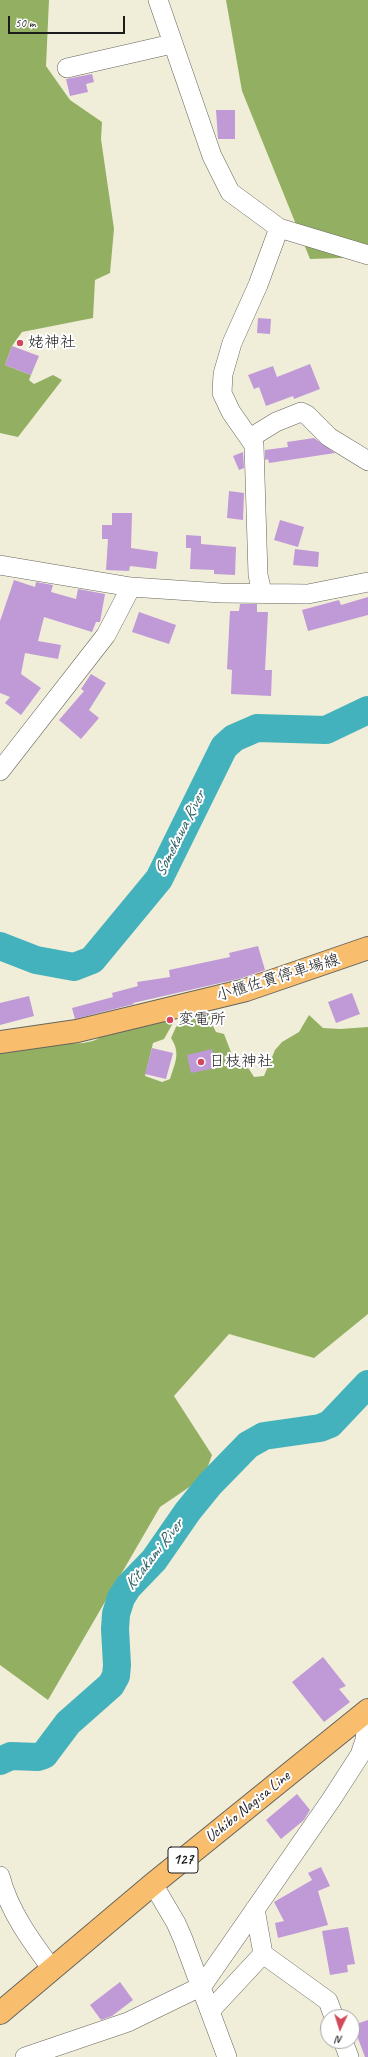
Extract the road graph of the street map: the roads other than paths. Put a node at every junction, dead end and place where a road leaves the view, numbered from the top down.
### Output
1 (158, 0) edge
2 (172, 44) junction
3 (67, 68) dead end
4 (280, 228) junction
5 (368, 255) edge
6 (250, 438) junction
7 (368, 461) edge
8 (0, 565) edge
9 (368, 582) edge
10 (131, 587) junction
11 (262, 592) junction
12 (0, 771) edge
13 (368, 948) edge
14 (0, 1042) edge
15 (368, 1710) edge
16 (368, 1714) edge
17 (366, 1738) edge
18 (0, 1876) edge
19 (153, 1884) junction
20 (255, 1909) junction
21 (263, 1954) junction
22 (52, 1969) junction
23 (202, 1986) junction
24 (331, 2009) edge
25 (210, 2011) junction
26 (0, 2013) edge
27 (25, 2057) edge
28 (227, 2057) edge

1 - 2 street
2 - 3 street
2 - 4 street
4 - 5 street
4 - 6 street
6 - 7 street
6 - 11 street
8 - 10 street
9 - 11 street
10 - 11 street
10 - 12 street
13 - 14 main road, 小櫃佐貫停車場線
15 - 19 main road, Uchibo Nagisa Line / 127
16 - 17 street
17 - 20 street
18 - 22 street
19 - 22 main road, Uchibo Nagisa Line / 127
19 - 23 street
20 - 21 street
20 - 23 street
21 - 24 street
21 - 25 street
22 - 26 main road, Uchibo Nagisa Line / 127
23 - 25 street
23 - 27 street
25 - 28 street

